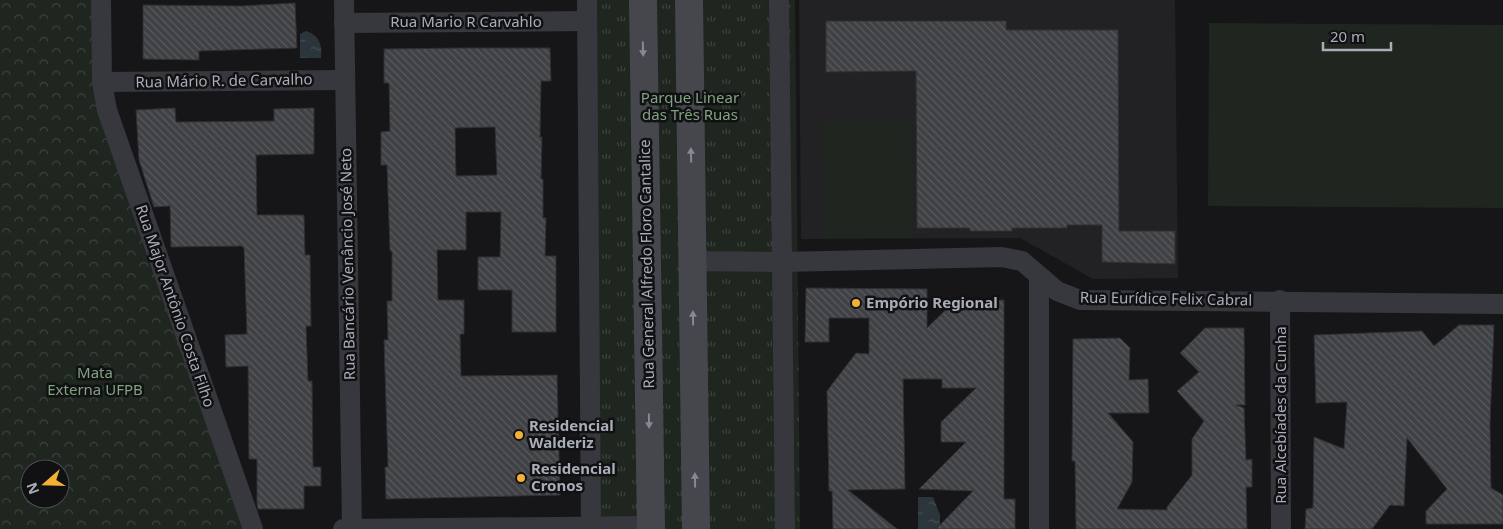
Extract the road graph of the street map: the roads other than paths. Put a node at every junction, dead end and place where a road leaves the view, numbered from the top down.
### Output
1 (101, 0) edge
2 (344, 0) edge
3 (587, 0) edge
4 (643, 0) edge
5 (689, 0) edge
6 (780, 0) edge
7 (587, 21) junction
8 (344, 23) junction
9 (345, 80) junction
10 (102, 82) junction
11 (692, 261) junction
12 (782, 262) junction
13 (1038, 277) junction
14 (1280, 300) junction
15 (1503, 304) edge
16 (591, 528) edge
17 (651, 528) edge
18 (253, 529) edge
19 (343, 529) edge
20 (352, 529) edge
21 (696, 529) edge
22 (785, 529) edge
23 (1039, 529) edge
24 (1282, 529) edge

1 - 10 street, Rua Major Antônio Costa Filho
2 - 8 street, Rua Bancário Venâncio José Neto
3 - 7 street
4 -> 17 main road, Rua General Alfredo Floro Cantalice
11 -> 5 main road
6 - 12 street
7 - 8 street, Rua Mario R Carvahlo
7 - 16 street
8 - 9 street, Rua Bancário Venâncio José Neto
9 - 10 street, Rua Mário R. de Carvalho
9 - 20 street, Rua Bancário Venâncio José Neto
10 - 18 street, Rua Major Antônio Costa Filho
11 - 12 street, Rua Eurídice Felix Cabral
21 -> 11 main road
12 - 13 street, Rua Eurídice Felix Cabral
12 - 22 street
13 - 14 street, Rua Eurídice Felix Cabral
13 - 23 street
14 - 15 street, Rua Eurídice Felix Cabral
14 - 24 street, Rua Alcebíades da Cunha
16 - 17 street
16 - 20 street
19 - 20 street

